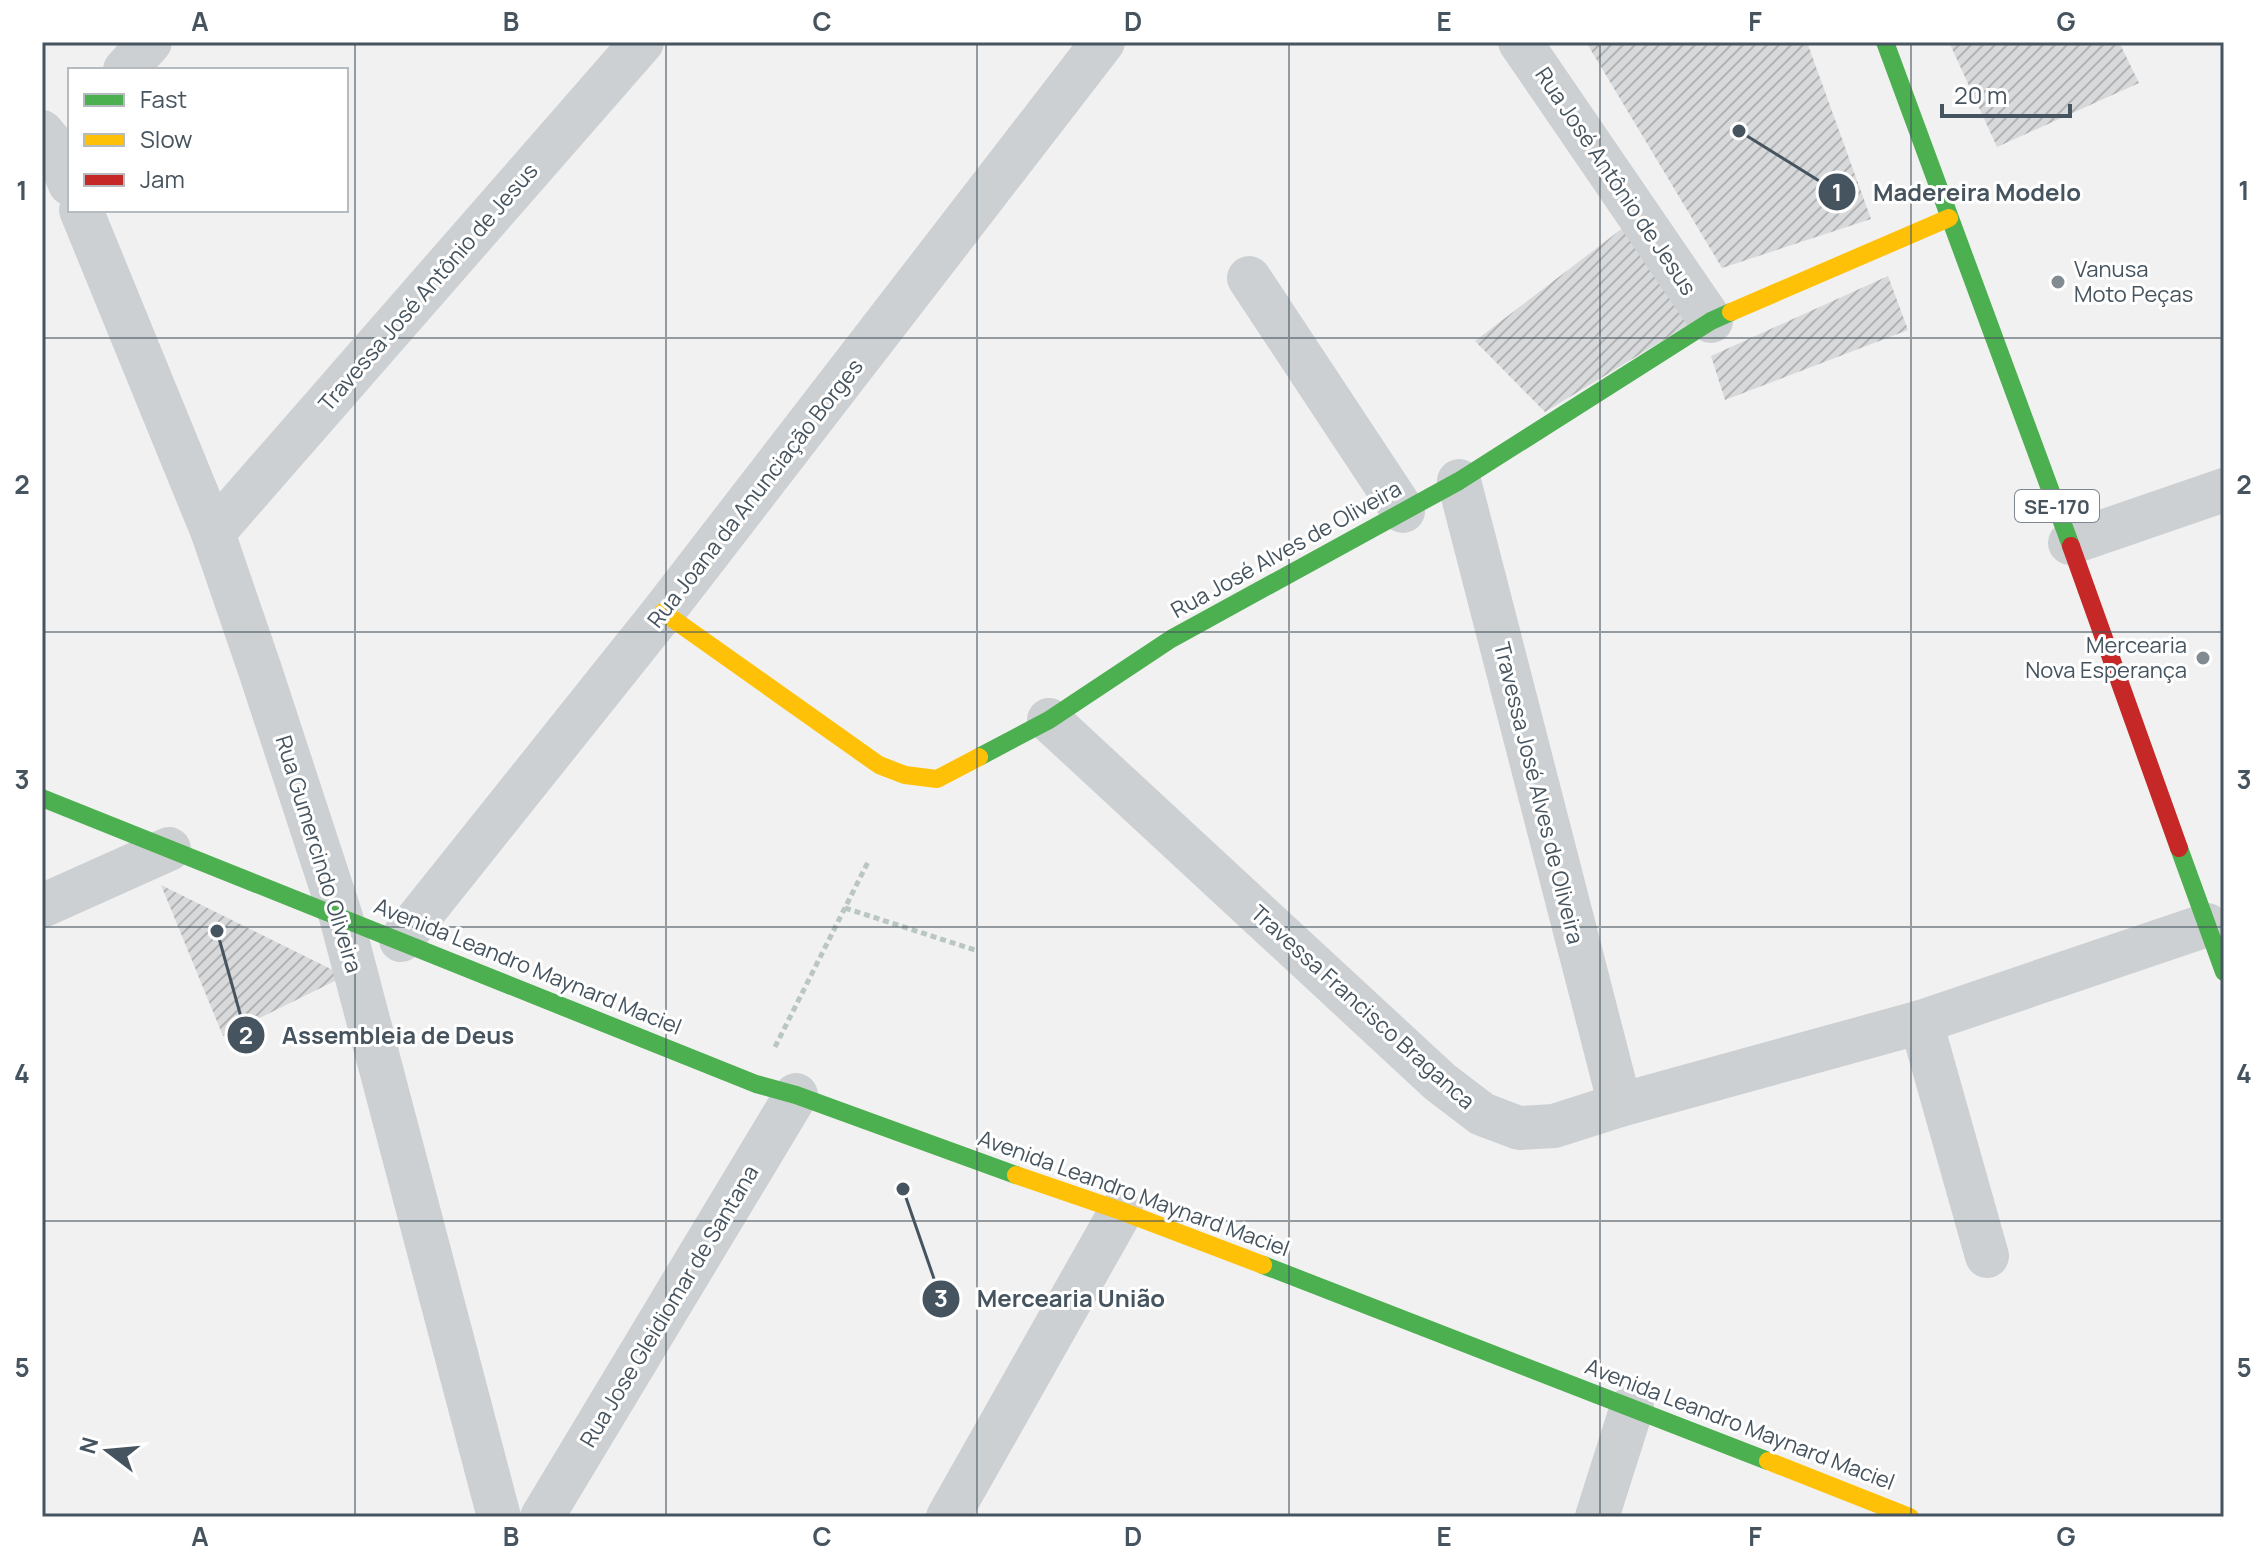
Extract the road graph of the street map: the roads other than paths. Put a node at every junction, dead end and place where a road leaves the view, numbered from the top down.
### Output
1 (150, 42) edge
2 (642, 42) edge
3 (1103, 42) edge
4 (1520, 42) edge
5 (1885, 42) edge
6 (127, 68) edge
7 (82, 212) edge
8 (1949, 218) junction
9 (1249, 278) dead end
10 (1711, 321) junction
11 (1459, 481) junction
12 (2224, 490) edge
13 (1403, 511) junction
14 (213, 533) junction
15 (2070, 543) junction
16 (663, 612) junction
17 (1049, 720) junction
18 (42, 798) edge
19 (169, 849) junction
20 (42, 906) edge
21 (341, 917) junction
22 (2207, 925) junction
23 (401, 940) junction
24 (2224, 972) edge
25 (1921, 1022) junction
26 (776, 1089) junction
27 (1620, 1105) junction
28 (1121, 1211) junction
29 (1987, 1256) dead end
30 (1632, 1407) junction
31 (499, 1517) edge
32 (542, 1517) edge
33 (948, 1517) edge
34 (1597, 1517) edge
35 (1910, 1517) edge

1 - 6 street
2 - 14 street, Travessa José Antônio de Jesus
3 - 16 street, Rua Joana da Anunciação Borges
4 - 10 street, Rua José Antônio de Jesus
5 - 8 street, SE-170
7 - 14 street, Rua Gumercindo Oliveira
8 - 10 street, Rua José Alves de Oliveira
8 - 15 street, SE-170
9 - 13 street
10 - 11 street, Rua José Alves de Oliveira
11 - 13 street, Rua José Alves de Oliveira
11 - 27 street, Travessa José Alves de Oliveira
12 - 15 street
13 - 17 street, Rua José Alves de Oliveira
14 - 21 street, Rua Gumercindo Oliveira
15 - 22 street, SE-170
16 - 17 street, Rua José Alves de Oliveira
16 - 23 street, Rua Joana da Anunciação Borges
17 - 27 street, Travessa Francisco Braganca
18 - 19 street, Avenida Leandro Maynard Maciel
19 - 20 street
19 - 21 street, Avenida Leandro Maynard Maciel
21 - 23 street, Avenida Leandro Maynard Maciel
21 - 31 street, Rua Gumercindo Oliveira
22 - 24 street, SE-170
22 - 25 street, Travessa Francisco Braganca
23 - 26 street, Avenida Leandro Maynard Maciel
25 - 27 street, Travessa Francisco Braganca
25 - 29 street
26 - 28 street, Avenida Leandro Maynard Maciel
26 - 32 street, Rua Jose Gleidiomar de Santana
28 - 30 street, Avenida Leandro Maynard Maciel
28 - 33 street
30 - 34 street
30 - 35 street, Avenida Leandro Maynard Maciel

